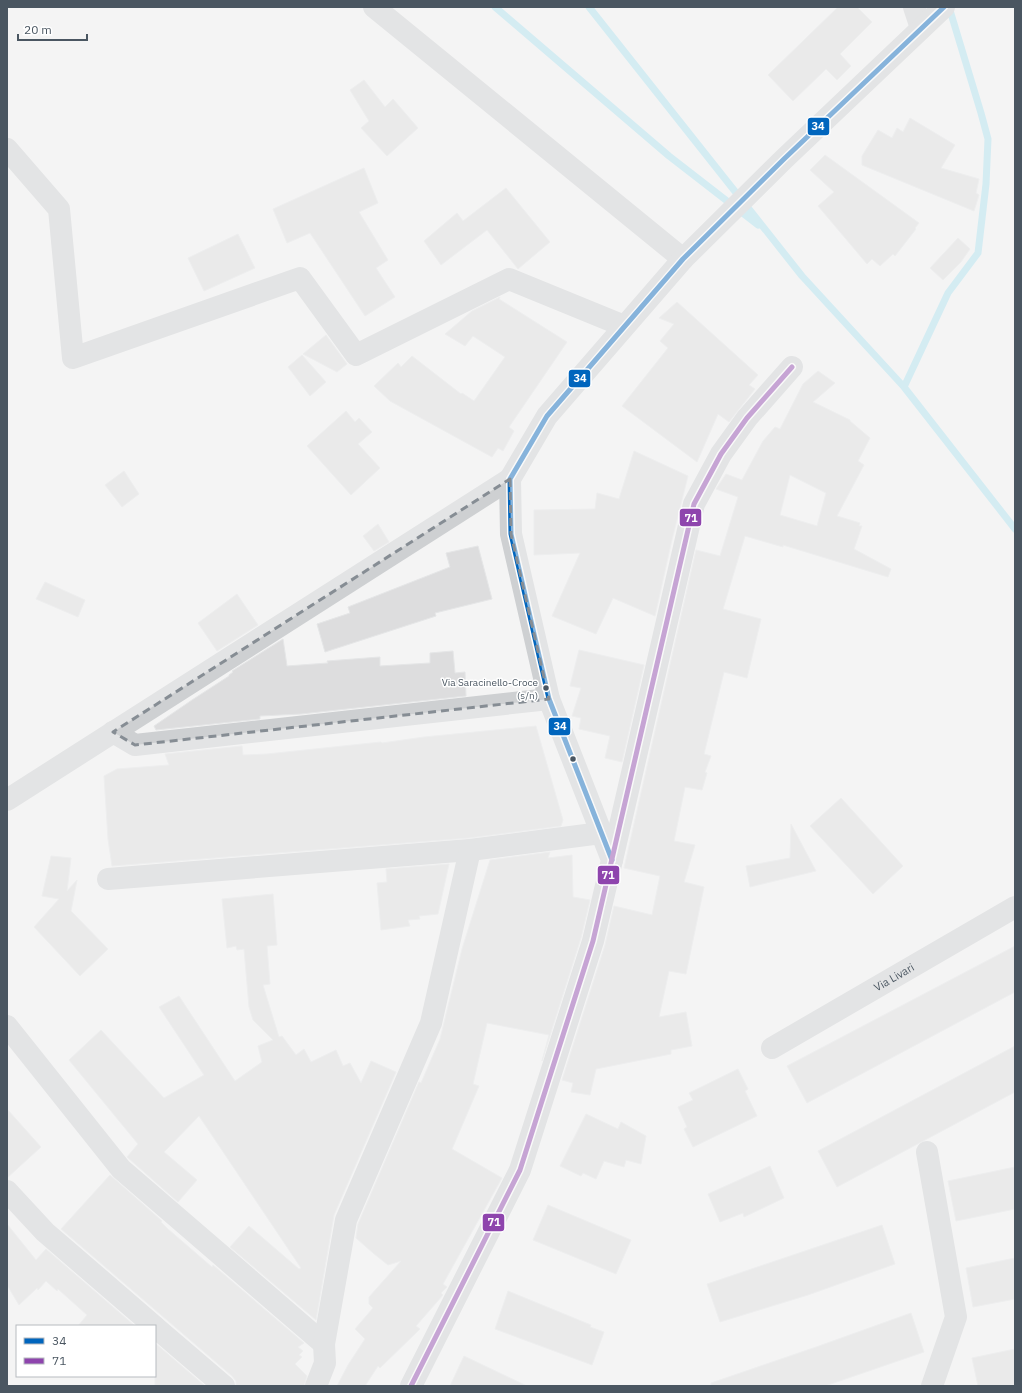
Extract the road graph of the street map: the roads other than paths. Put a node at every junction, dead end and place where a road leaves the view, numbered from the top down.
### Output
1 (374, 7) edge
2 (928, 15) edge
3 (7, 149) edge
4 (689, 253) junction
5 (624, 326) junction
6 (792, 367) dead end
7 (510, 480) junction
8 (549, 699) junction
9 (113, 732) junction
10 (7, 800) edge
11 (601, 833) junction
12 (470, 850) junction
13 (612, 860) junction
14 (108, 879) dead end
15 (1015, 907) edge
16 (7, 1026) edge
17 (772, 1048) dead end
18 (927, 1152) dead end
19 (7, 1191) edge
20 (154, 1325) edge
21 (156, 1327) edge
22 (324, 1344) junction
23 (224, 1386) edge
24 (316, 1386) edge
25 (411, 1386) edge
26 (932, 1386) edge

1 - 4 street
2 - 4 street
3 - 5 street
4 - 5 street
5 - 7 street
6 - 13 street
7 - 8 street
7 - 9 street
8 - 9 street
8 - 11 street
9 - 10 street
11 - 12 street
11 - 13 street
12 - 14 street
12 - 22 street
13 - 25 street
15 - 17 street, Via Livari
16 - 22 street
18 - 26 street
19 - 20 street
21 - 23 street
22 - 24 street

